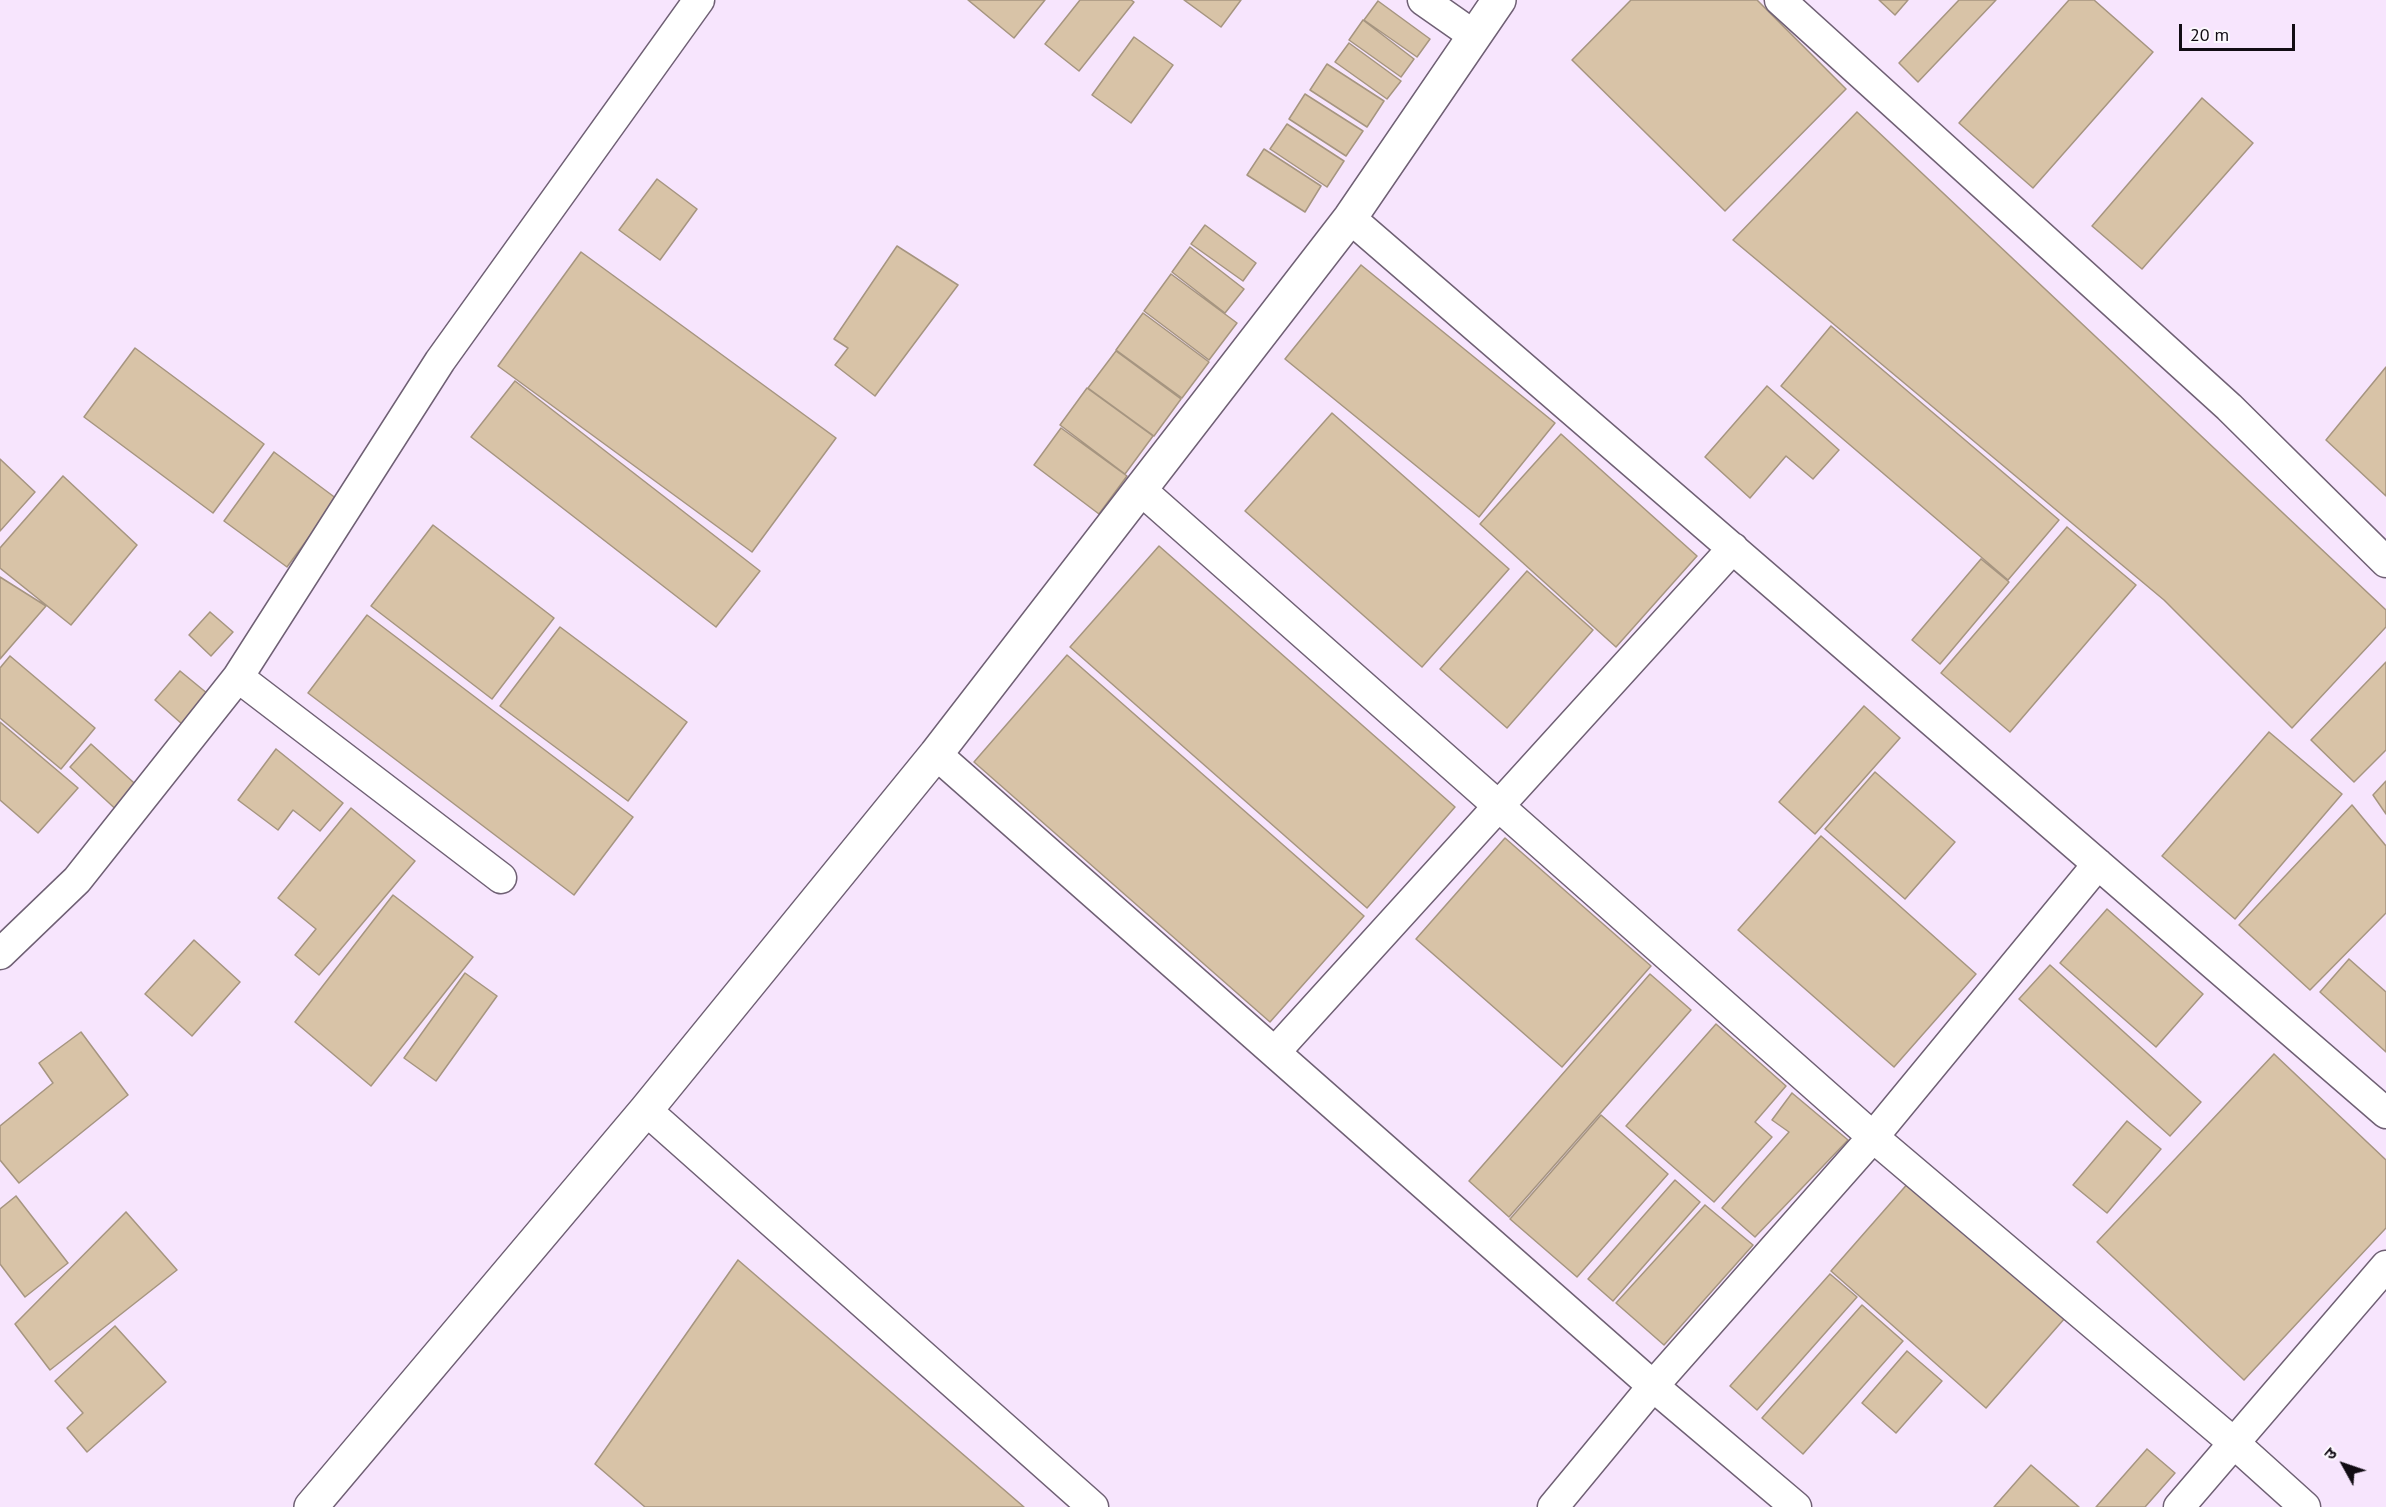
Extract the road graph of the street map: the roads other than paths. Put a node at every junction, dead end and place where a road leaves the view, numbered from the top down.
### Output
1 (699, 0) edge
2 (1423, 0) edge
3 (1499, 0) edge
4 (1780, 0) edge
5 (1473, 35) junction
6 (1350, 218) junction
7 (1141, 490) junction
8 (1733, 548) junction
9 (2386, 562) edge
10 (238, 677) junction
11 (936, 754) junction
12 (1498, 806) junction
13 (2098, 864) junction
14 (501, 878) dead end
15 (0, 954) edge
16 (1275, 1052) junction
17 (646, 1110) junction
18 (2386, 1113) edge
19 (1873, 1137) junction
20 (2386, 1266) edge
21 (1653, 1386) junction
22 (2234, 1443) junction
23 (311, 1507) edge
24 (1093, 1507) edge
25 (1552, 1507) edge
26 (1796, 1507) edge
27 (2179, 1507) edge
28 (2305, 1507) edge

1 - 10 street
2 - 5 street
3 - 5 street
4 - 9 street
5 - 6 street
6 - 7 street
6 - 8 street
7 - 11 street
7 - 12 street
8 - 12 street
8 - 13 street
10 - 14 street
10 - 15 street
11 - 16 street
11 - 17 street
12 - 16 street
12 - 19 street
13 - 18 street
13 - 19 street
16 - 21 street
17 - 23 street
17 - 24 street
19 - 21 street
19 - 22 street
20 - 22 street
21 - 25 street
21 - 26 street
22 - 27 street
22 - 28 street

